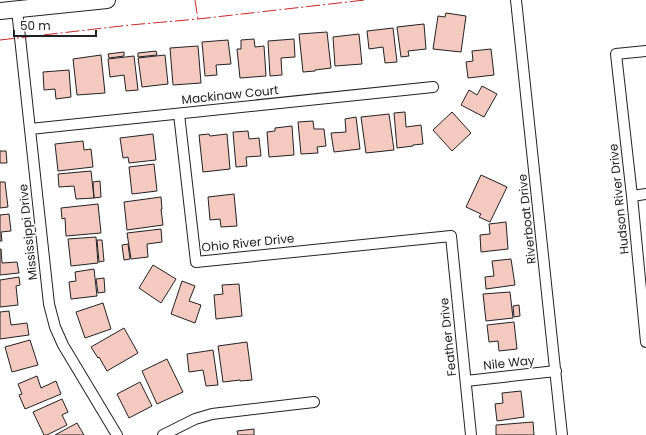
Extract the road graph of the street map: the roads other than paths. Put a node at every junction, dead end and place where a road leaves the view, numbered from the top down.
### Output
1 (107, 0) edge
2 (516, 0) edge
3 (17, 10) junction
4 (0, 11) edge
5 (646, 51) edge
6 (433, 87) dead end
7 (179, 114) junction
8 (30, 129) junction
9 (646, 194) edge
10 (632, 196) junction
11 (451, 236) joint
12 (646, 342) edge
13 (556, 371) junction
14 (466, 381) junction
15 (314, 402) dead end
16 (116, 435) edge
17 (163, 435) edge
18 (471, 435) edge
19 (562, 435) edge

1 - 3 main road
2 - 13 street, Riverboat Drive
3 - 4 main road
3 - 8 street, Mississippi Drive
5 - 10 street, Hudson River Drive
6 - 7 street, Mackinaw Court
7 - 8 street, Mackinaw Court
7 - 11 street, Ohio River Drive
8 - 16 street, Mississippi Drive
9 - 10 street
10 - 12 street, Hudson River Drive
11 - 14 street, Feather Drive
13 - 14 street, Nile Way
13 - 19 street, Riverboat Drive
14 - 18 street, Feather Drive
15 - 17 street

